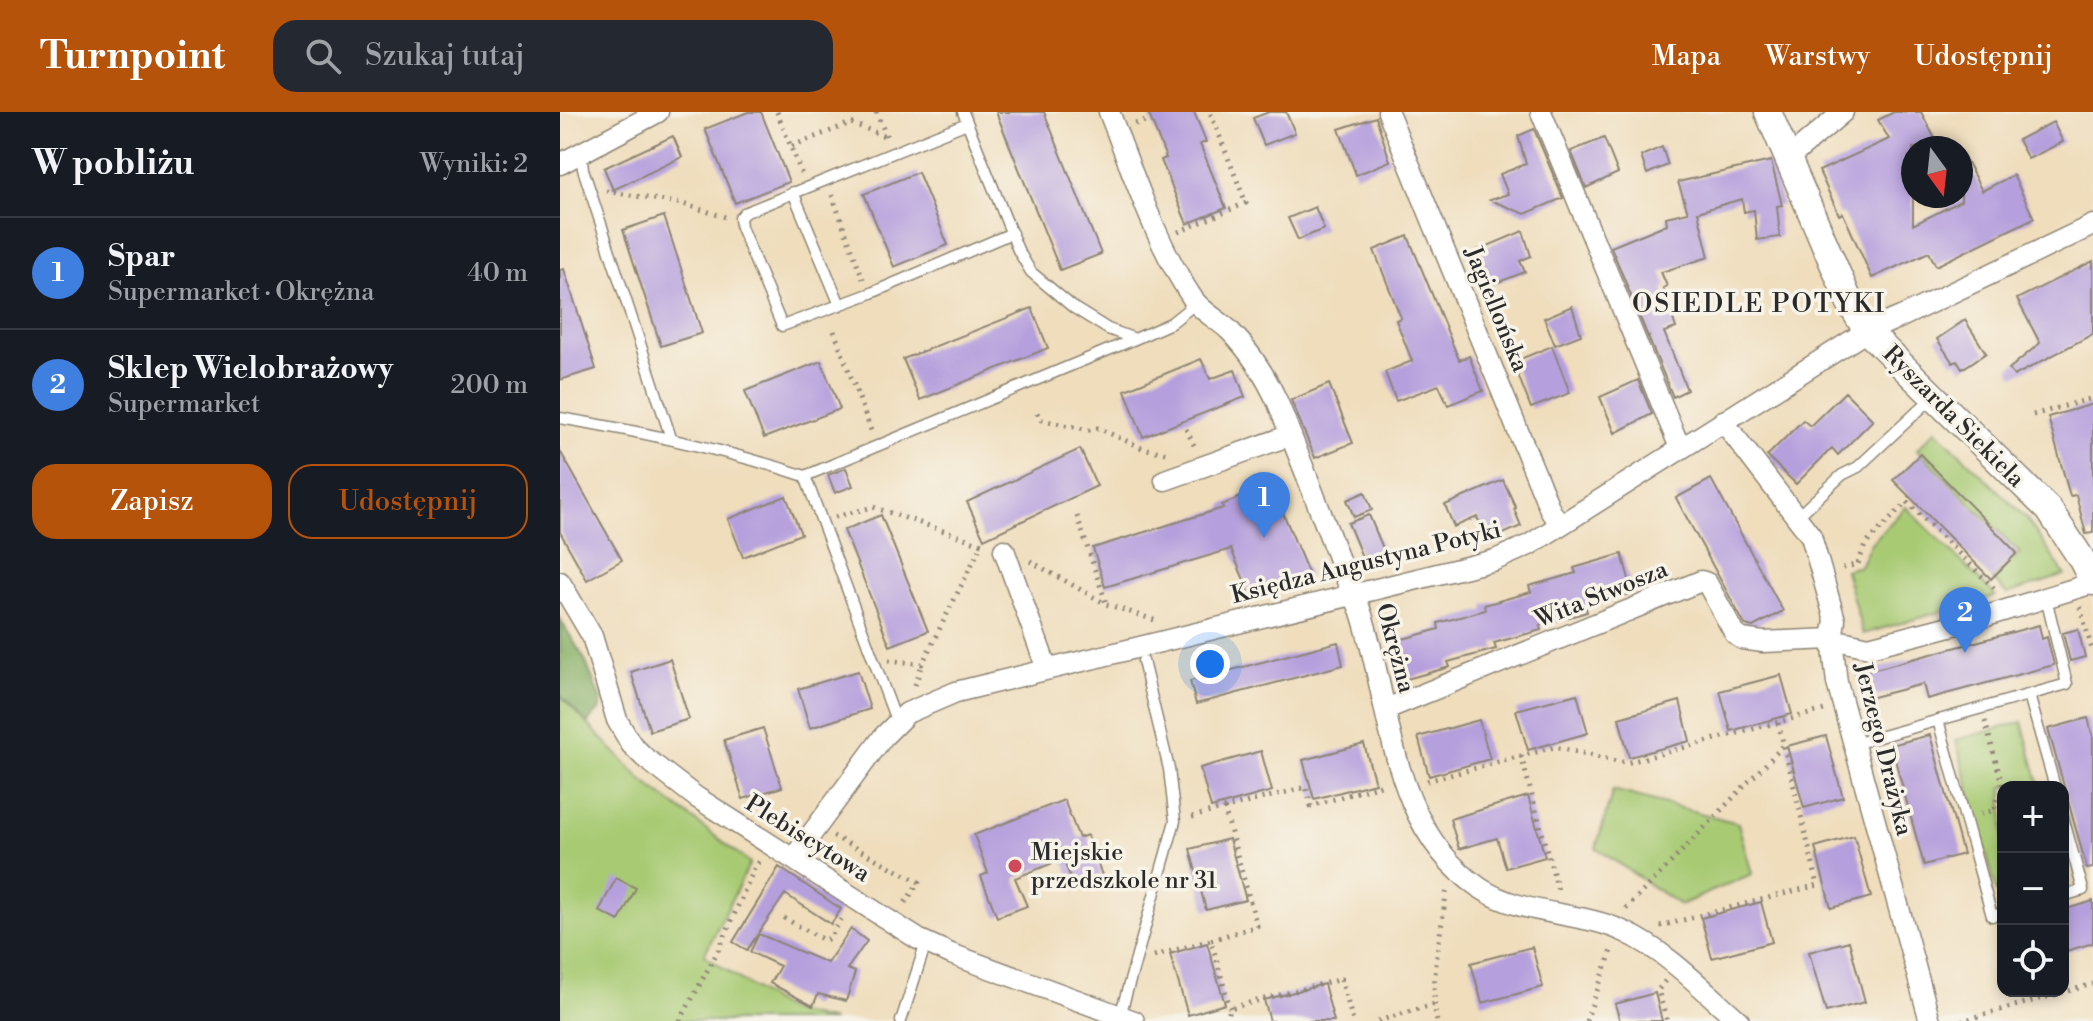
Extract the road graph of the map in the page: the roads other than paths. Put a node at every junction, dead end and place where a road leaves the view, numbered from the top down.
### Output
1 (658, 112) edge
2 (1109, 112) edge
3 (1388, 112) edge
4 (1541, 112) edge
5 (1768, 112) edge
6 (1843, 112) edge
7 (965, 117) edge
8 (581, 154) junction
9 (1789, 158) junction
10 (560, 164) edge
11 (793, 192) junction
12 (2093, 225) edge
13 (1012, 233) junction
14 (1196, 303) junction
15 (840, 305) junction
16 (1867, 331) junction
17 (1135, 339) junction
18 (1934, 396) junction
19 (560, 418) edge
20 (1723, 421) junction
21 (1291, 435) junction
22 (671, 438) junction
23 (1680, 448) junction
24 (805, 476) junction
25 (1165, 480) dead end
26 (1797, 517) junction
27 (1561, 524) junction
28 (1004, 550) road end
29 (560, 582) edge
30 (2093, 583) edge
31 (1349, 586) junction
32 (2046, 598) junction
33 (1832, 639) junction
34 (1143, 661) dead end
35 (1047, 669) junction
36 (2029, 695) junction
37 (1386, 709) junction
38 (1938, 720) junction
39 (897, 723) junction
40 (1854, 744) junction
41 (2053, 781) edge
42 (2069, 839) edge
43 (793, 859) junction
44 (2069, 894) edge
45 (1997, 915) edge
46 (926, 943) junction
47 (1127, 1018) edge
48 (901, 1021) edge
49 (1739, 1021) edge
50 (1930, 1021) edge

1 - 8 street
2 - 14 street, Okrężna
3 - 27 street, Jagiellońska
4 - 23 street
5 - 9 street, Ryszarda Siekiela
6 - 9 street
7 - 11 lane
7 - 13 lane
8 - 10 street
8 - 22 lane
9 - 16 street, Ryszarda Siekiela
11 - 15 lane
11 - 15 lane
12 - 16 street, Księdza Augustyna Potyki
13 - 15 lane
13 - 17 lane
14 - 17 lane
14 - 21 street, Okrężna
16 - 18 street, Ryszarda Siekiela
16 - 20 street, Księdza Augustyna Potyki
17 - 24 lane
18 - 26 lane
18 - 30 street, Ryszarda Siekiela
19 - 22 lane
20 - 23 street, Księdza Augustyna Potyki
20 - 26 street, Jerzego Drażyka
21 - 25 street
21 - 31 street, Okrężna
22 - 24 lane
23 - 27 street, Księdza Augustyna Potyki
24 - 39 lane
26 - 33 street, Jerzego Drażyka
27 - 31 street, Księdza Augustyna Potyki
28 - 35 street
29 - 43 street, Plebiscytowa
30 - 32 street, Wita Stwosza
31 - 35 street, Księdza Augustyna Potyki
31 - 37 street, Okrężna
32 - 33 street, Wita Stwosza
32 - 36 lane
33 - 37 street, Wita Stwosza
33 - 40 street, Jerzego Drażyka
34 - 47 lane
35 - 39 street, Księdza Augustyna Potyki
36 - 38 lane
36 - 41 lane
37 - 49 street, Okrężna
38 - 40 lane
38 - 45 lane
39 - 43 street, Księdza Augustyna Potyki
40 - 50 street, Jerzego Drażyka
42 - 44 lane
43 - 46 street, Plebiscytowa
46 - 47 street, Plebiscytowa
46 - 48 lane

